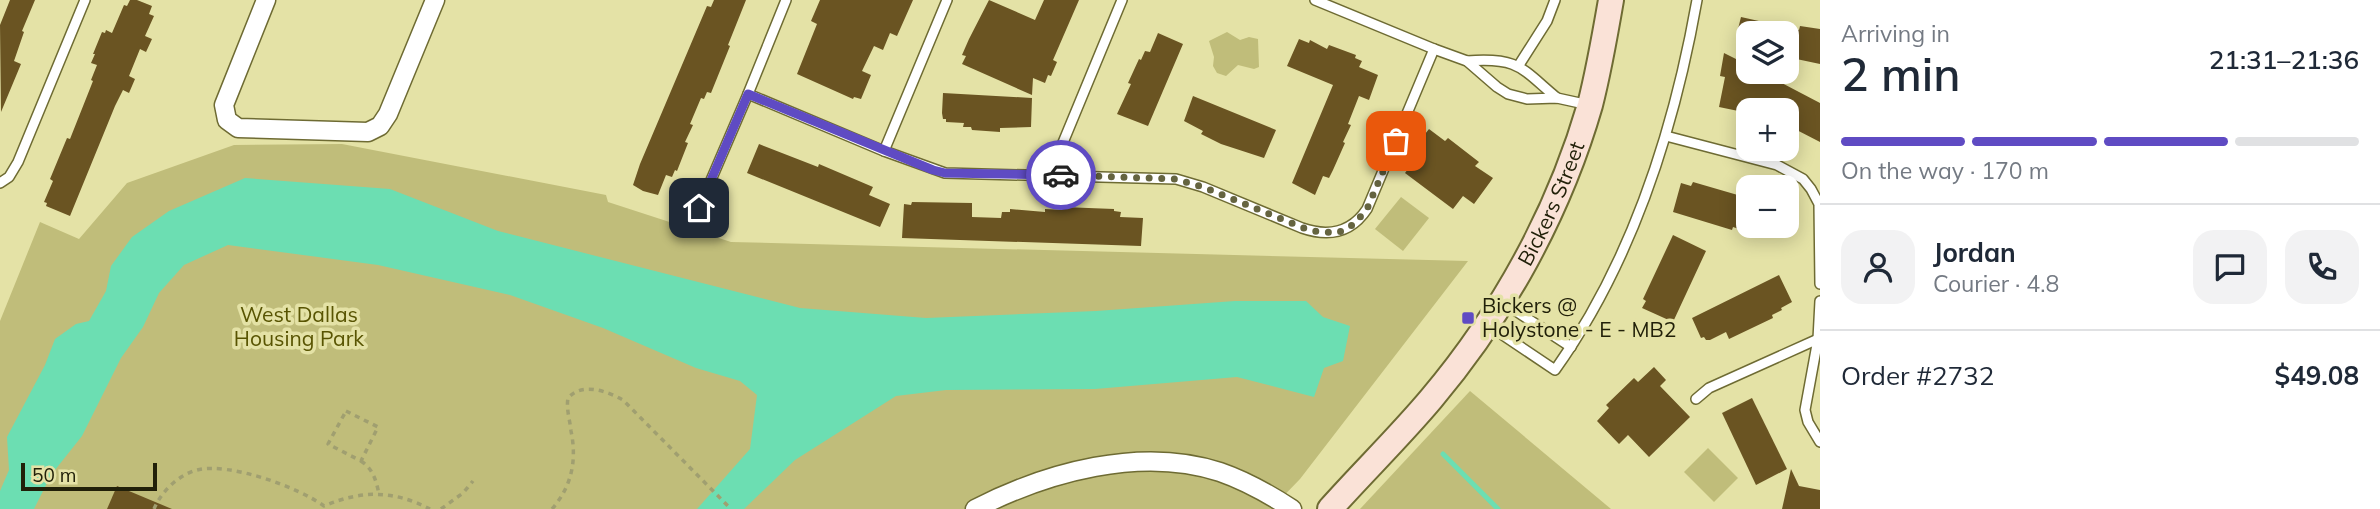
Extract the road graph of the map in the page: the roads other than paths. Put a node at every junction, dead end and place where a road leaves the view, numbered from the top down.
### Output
1 (85, 0) edge
2 (266, 0) edge
3 (435, 0) edge
4 (786, 0) edge
5 (947, 0) edge
6 (1122, 0) edge
7 (1315, 0) edge
8 (1555, 0) edge
9 (1611, 0) edge
10 (1697, 0) edge
11 (1434, 49) junction
12 (1467, 61) junction
13 (1518, 65) junction
14 (748, 94) junction
15 (1557, 98) junction
16 (1589, 105) junction
17 (1666, 136) junction
18 (884, 150) junction
19 (1050, 174) junction
20 (0, 183) edge
21 (699, 208) dead end
22 (1820, 284) edge
23 (1820, 301) edge
24 (1502, 302) junction
25 (1487, 325) junction
26 (1818, 339) junction
27 (1571, 347) junction
28 (1696, 399) dead end
29 (1820, 442) edge
30 (975, 509) edge
31 (1292, 509) edge
32 (1330, 509) edge

1 - 20 lane
2 - 3 street
4 - 14 lane
5 - 18 lane
6 - 19 lane
7 - 11 lane
8 - 13 lane
9 - 16 street, Bickers Street
10 - 17 lane
11 - 12 lane
11 - 19 lane
12 - 13 lane
12 - 15 lane
13 - 15 lane
14 - 18 lane
14 - 21 lane
15 - 16 lane
16 - 24 street, Bickers Street
17 - 22 lane
17 - 27 lane
18 - 19 lane
23 - 26 lane
24 - 25 street, Bickers Street
24 - 27 lane
25 - 27 lane
25 - 32 street, Bickers Street
26 - 28 lane
26 - 29 lane
30 - 31 street

